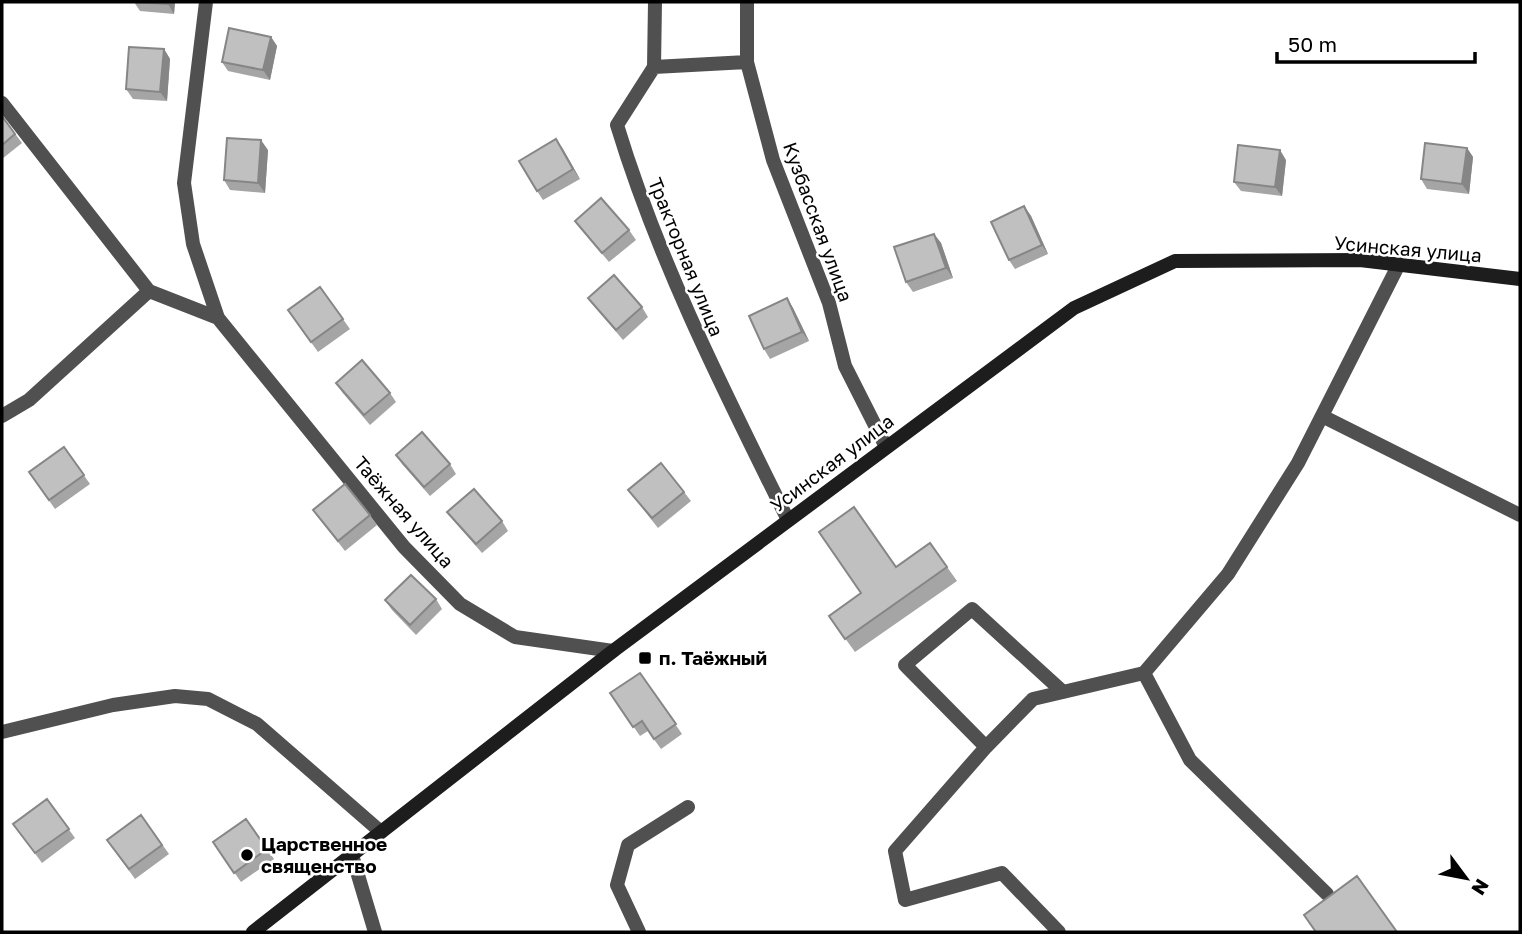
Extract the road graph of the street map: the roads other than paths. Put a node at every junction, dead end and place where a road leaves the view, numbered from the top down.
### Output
1 (206, 2) edge
2 (655, 2) edge
3 (747, 2) edge
4 (747, 62) junction
5 (654, 67) junction
6 (2, 103) edge
7 (1399, 264) junction
8 (1520, 279) edge
9 (149, 291) junction
10 (218, 318) junction
11 (2, 416) edge
12 (1322, 416) junction
13 (886, 447) junction
14 (1520, 515) edge
15 (788, 520) junction
16 (613, 651) junction
17 (1144, 673) junction
18 (1063, 692) junction
19 (2, 732) edge
20 (986, 747) junction
21 (688, 807) dead end
22 (381, 832) junction
23 (352, 855) junction
24 (1327, 894) edge
25 (253, 932) edge
26 (375, 932) edge
27 (639, 932) edge
28 (1059, 932) edge

1 - 10 street, Таёжная улица
2 - 5 street
3 - 4 street, Кузбасская улица
4 - 5 street
4 - 13 street, Кузбасская улица
5 - 15 street, Тракторная улица
6 - 9 street
7 - 8 street, Усинская улица
7 - 12 street
7 - 13 street, Усинская улица
9 - 10 street, Таёжная улица
9 - 11 street
10 - 16 street, Таёжная улица
12 - 14 street
12 - 17 street
13 - 15 street, Усинская улица
15 - 16 street, Усинская улица
16 - 22 street, Усинская улица
17 - 18 street
17 - 24 street
18 - 20 street
18 - 20 street
19 - 22 street
20 - 28 street
21 - 27 street
22 - 23 street, Усинская улица
23 - 25 street, Усинская улица
23 - 26 street

